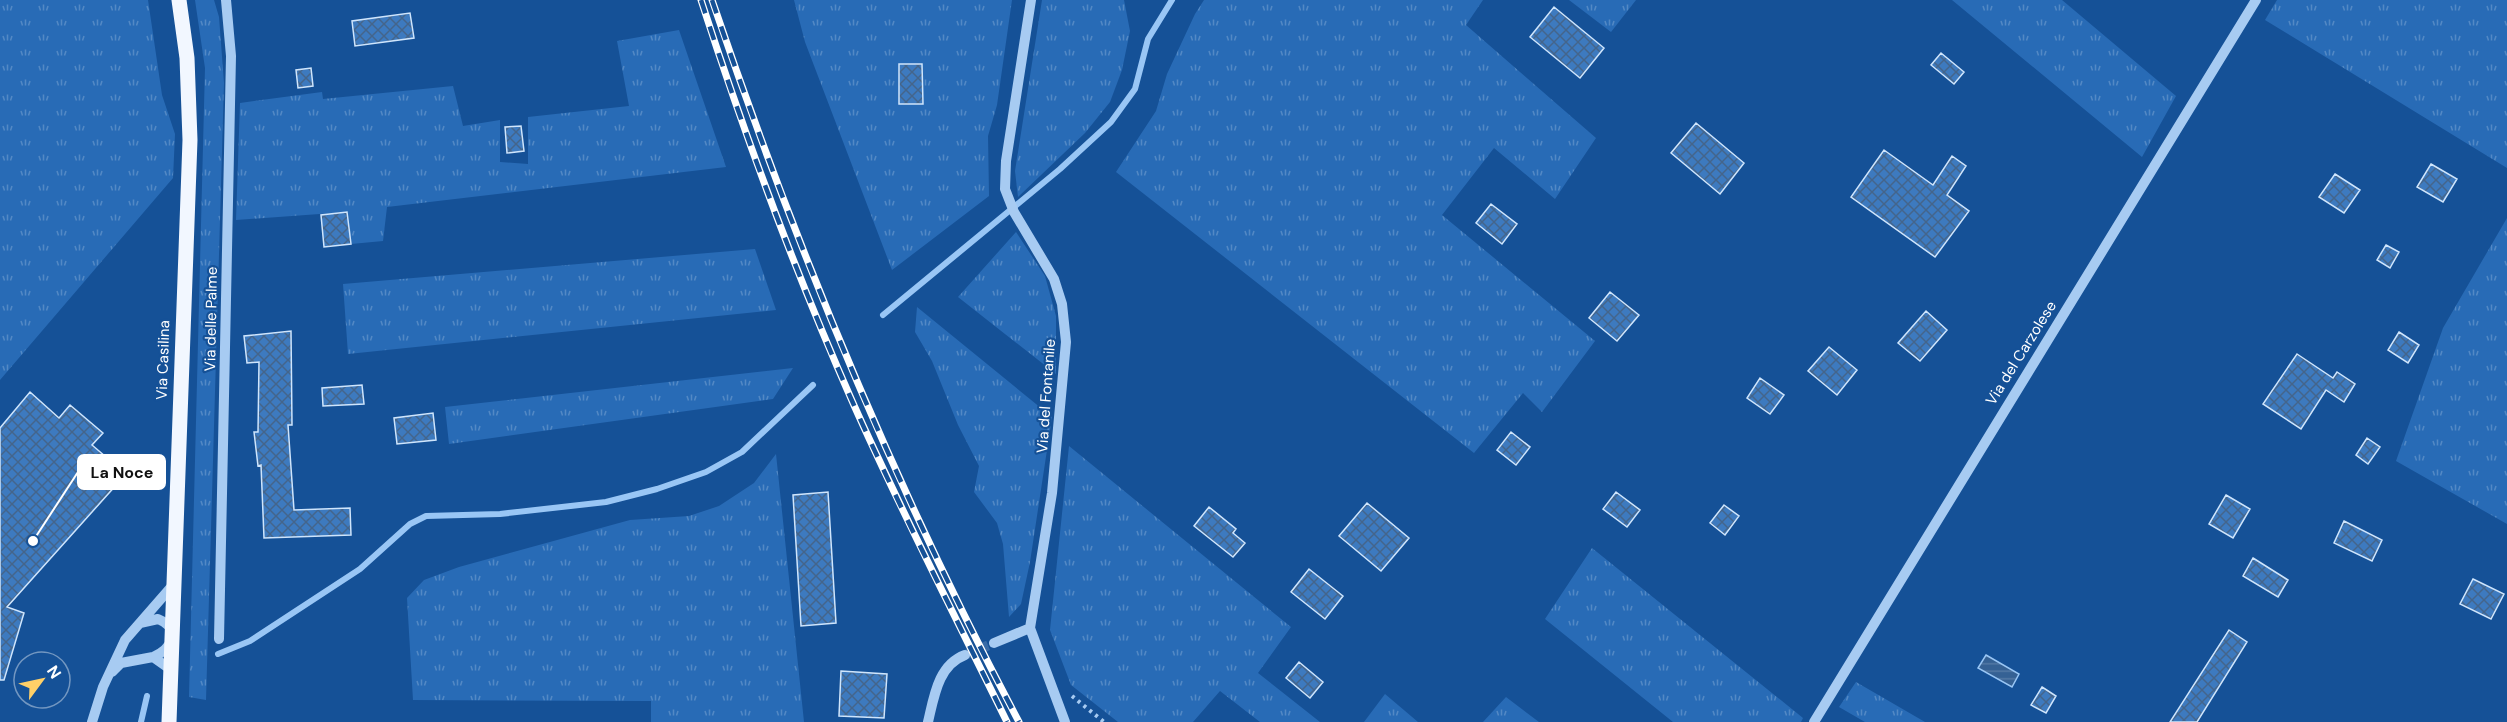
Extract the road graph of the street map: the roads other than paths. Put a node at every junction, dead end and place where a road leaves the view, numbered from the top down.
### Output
1 (179, 0) edge
2 (226, 0) edge
3 (1031, 0) edge
4 (2256, 0) edge
5 (172, 585) junction
6 (138, 625) junction
7 (1030, 628) junction
8 (173, 633) junction
9 (219, 639) dead end
10 (994, 643) tunnel mouth
11 (965, 655) tunnel mouth
12 (153, 657) junction
13 (171, 669) junction
14 (108, 676) junction
15 (92, 722) edge
16 (169, 722) edge
17 (928, 722) edge
18 (1065, 722) edge
19 (1814, 722) edge

1 - 5 main road, Via Casilina
2 - 9 street, Via delle Palme
3 - 7 street, Via del Fontanile
4 - 19 street, Via del Carzolese
5 - 6 street
5 - 8 main road, Via Casilina
6 - 8 street
6 - 14 street
7 - 10 street
7 - 18 street
8 - 12 street
8 - 13 main road, Via Casilina
11 - 17 street
12 - 13 street
12 - 14 street
13 - 16 main road, Via Casilina
14 - 15 street

